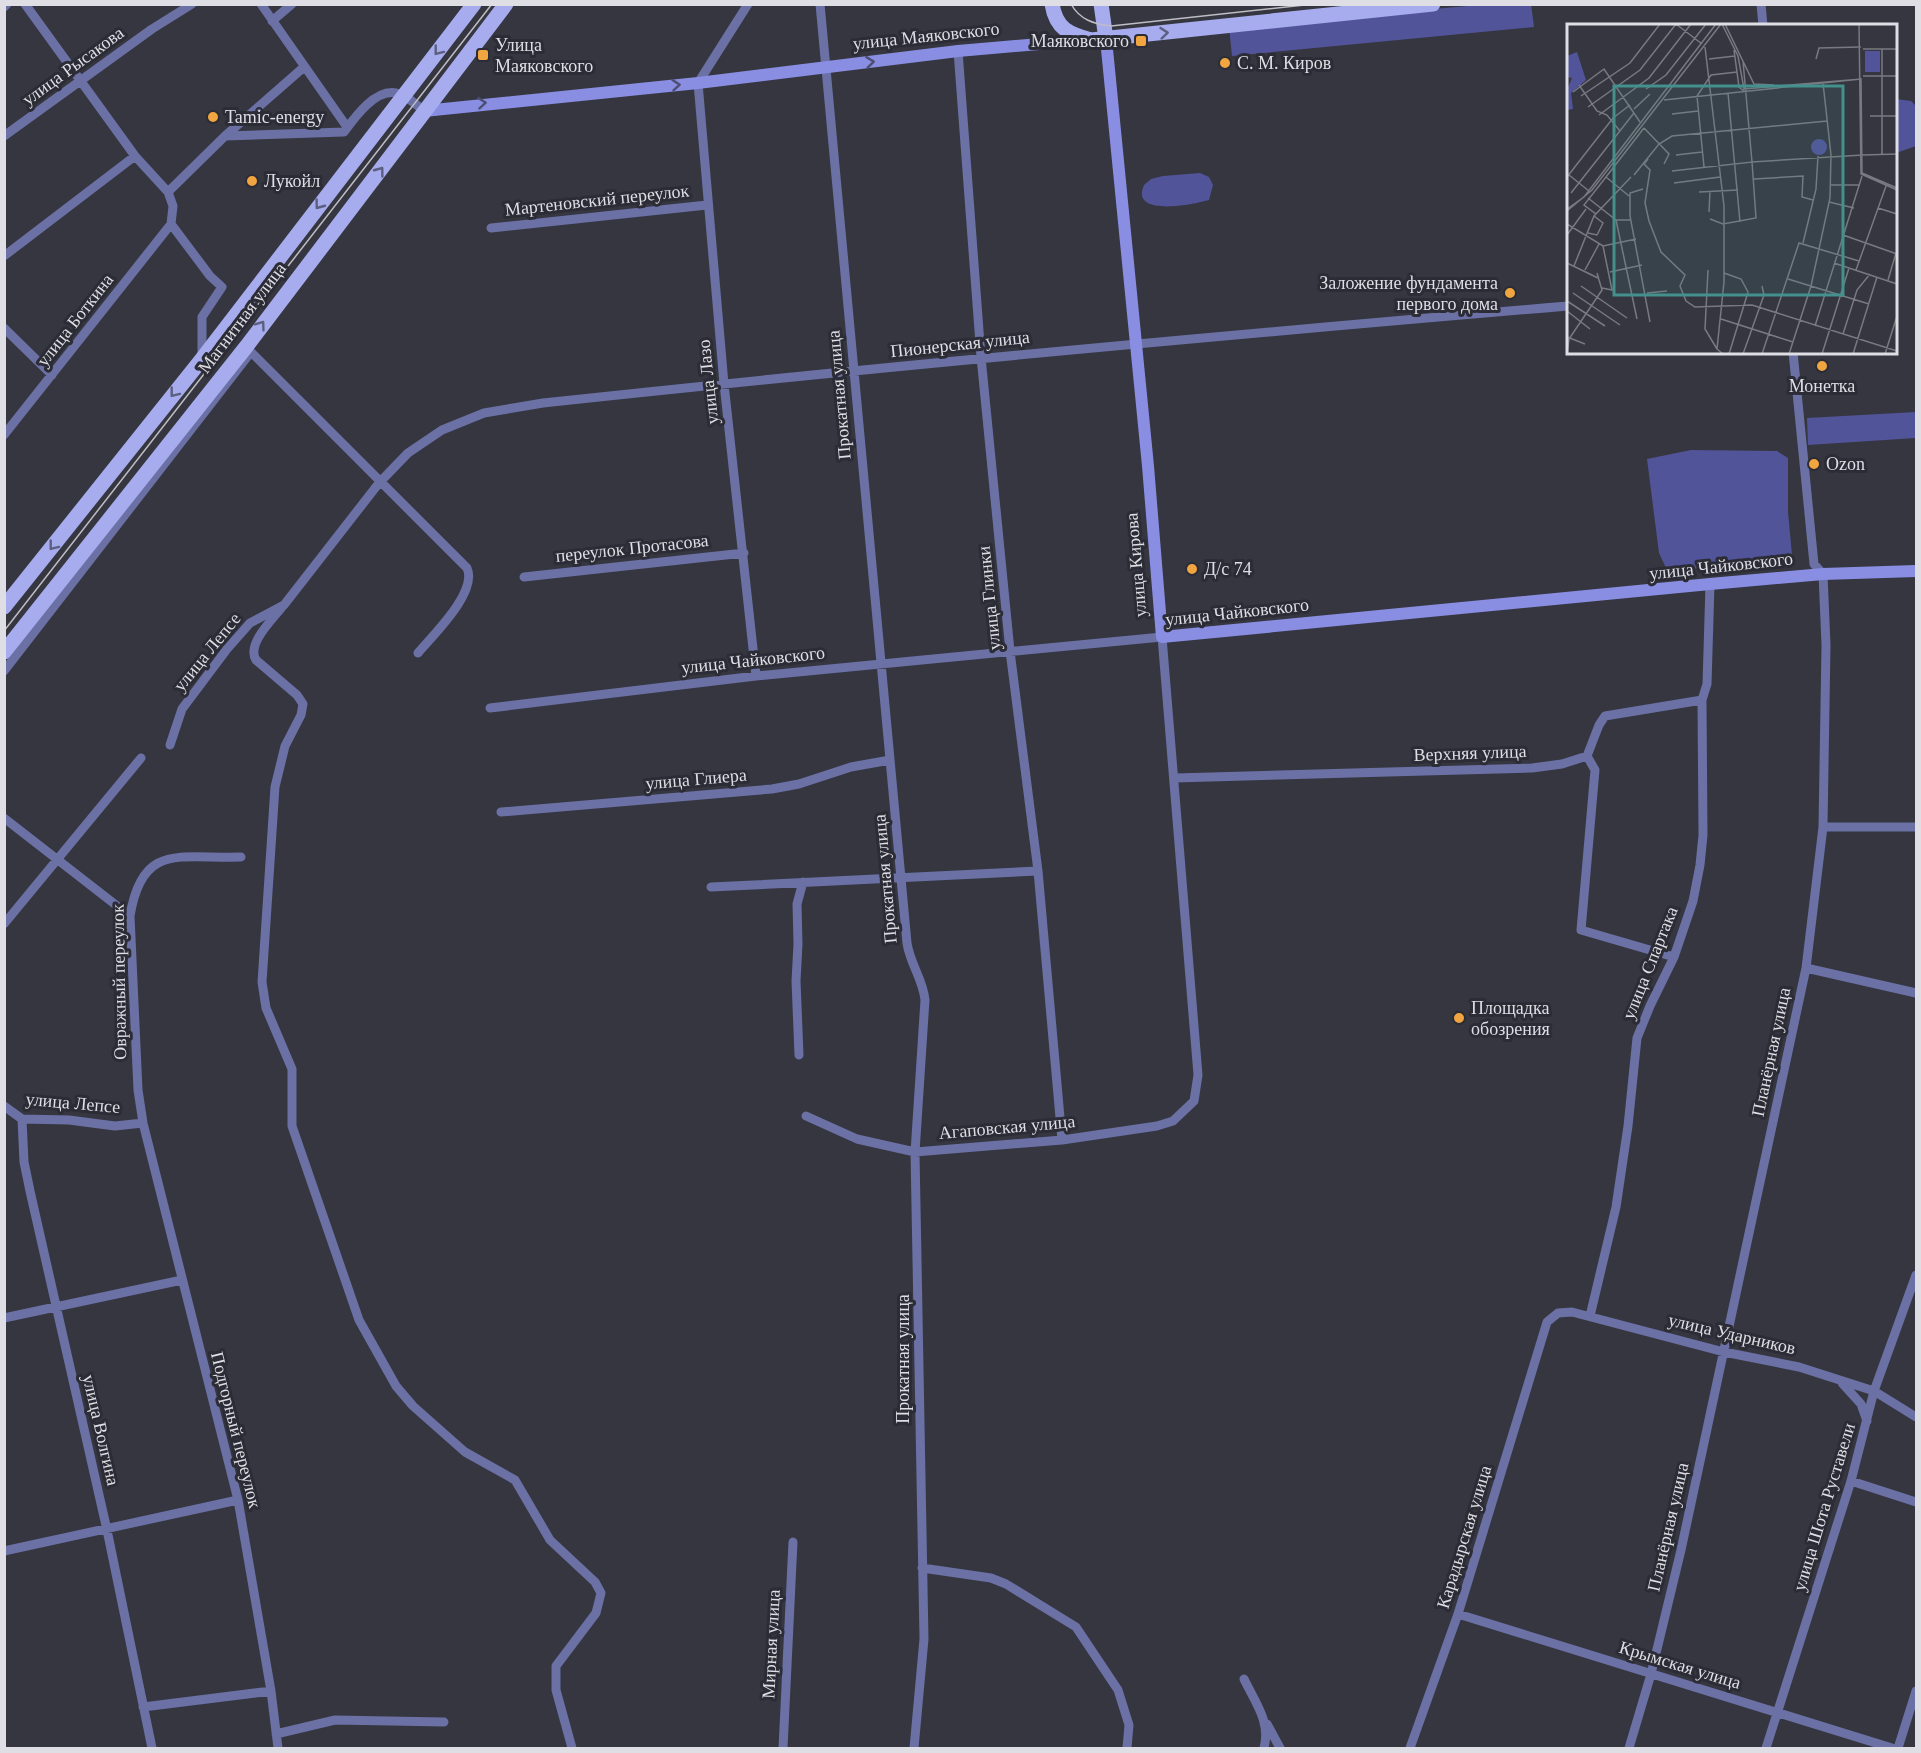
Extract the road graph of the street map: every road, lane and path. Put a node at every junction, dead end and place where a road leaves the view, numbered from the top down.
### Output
1 (25, 4) edge
2 (192, 4) edge
3 (261, 4) edge
4 (292, 4) edge
5 (474, 4) edge
6 (506, 4) edge
7 (748, 4) edge
8 (820, 4) edge
9 (1052, 4) edge
10 (1101, 4) edge
11 (1433, 4) edge
12 (1761, 4) edge
13 (272, 21) junction
14 (1763, 24) edge
15 (1098, 39) junction
16 (958, 51) junction
17 (303, 67) junction
18 (825, 67) junction
19 (82, 81) junction
20 (698, 83) junction
21 (404, 95) junction
22 (424, 111) junction
23 (348, 127) junction
24 (225, 135) junction
25 (4, 136) edge
26 (135, 156) junction
27 (168, 192) junction
28 (707, 205) junction
29 (171, 225) junction
30 (490, 228) dead end
31 (4, 256) edge
32 (1567, 306) edge
33 (4, 328) edge
34 (1135, 345) junction
35 (248, 350) junction
36 (1792, 354) edge
37 (981, 357) junction
38 (202, 359) junction
39 (854, 371) junction
40 (52, 375) junction
41 (724, 384) junction
42 (4, 435) edge
43 (379, 483) junction
44 (744, 553) junction
45 (1917, 571) edge
46 (1823, 574) junction
47 (524, 577) dead end
48 (1710, 584) junction
49 (284, 605) junction
50 (4, 607) edge
51 (1162, 637) junction
52 (1011, 651) junction
53 (4, 652) edge
54 (418, 653) dead end
55 (882, 665) junction
56 (4, 671) edge
57 (756, 676) junction
58 (1702, 700) junction
59 (490, 708) dead end
60 (170, 745) dead end
61 (1587, 756) junction
62 (141, 758) dead end
63 (890, 760) junction
64 (1175, 778) junction
65 (501, 812) dead end
66 (4, 818) edge
67 (1823, 827) junction
68 (1917, 827) edge
69 (241, 857) dead end
70 (57, 859) junction
71 (1038, 871) junction
72 (901, 878) junction
73 (803, 882) junction
74 (711, 887) dead end
75 (130, 916) junction
76 (4, 924) edge
77 (1674, 957) junction
78 (1806, 968) junction
79 (1917, 993) edge
80 (799, 1055) dead end
81 (1197, 1088) joint
82 (4, 1106) edge
83 (806, 1116) dead end
84 (22, 1119) junction
85 (142, 1122) junction
86 (1062, 1140) junction
87 (915, 1152) junction
88 (1917, 1275) edge
89 (182, 1280) junction
90 (56, 1308) junction
91 (1590, 1316) junction
92 (4, 1318) edge
93 (1543, 1334) joint
94 (1724, 1352) junction
95 (1838, 1380) junction
96 (1874, 1391) junction
97 (1917, 1417) edge
98 (1867, 1421) junction
99 (1851, 1481) junction
100 (238, 1500) junction
101 (1917, 1502) edge
102 (107, 1530) junction
103 (793, 1542) dead end
104 (4, 1551) edge
105 (922, 1568) junction
106 (1458, 1614) junction
107 (1651, 1674) junction
108 (1244, 1679) dead end
109 (271, 1691) junction
110 (1917, 1691) edge
111 (143, 1707) junction
112 (1777, 1713) junction
113 (1265, 1719) junction
114 (444, 1722) dead end
115 (276, 1734) junction
116 (152, 1749) edge
117 (278, 1749) edge
118 (572, 1749) edge
119 (783, 1749) edge
120 (914, 1749) edge
121 (1127, 1749) edge
122 (1264, 1749) edge
123 (1280, 1749) edge
124 (1410, 1749) edge
125 (1629, 1749) edge
126 (1766, 1749) edge
127 (1892, 1749) edge
128 (1898, 1749) edge

1 - 19 street
2 - 19 street, улица Рысакова
3 - 13 street
4 - 13 street
5 -> 21 main road, Магнитная улица
6 - 22 main road, Магнитная улица
7 - 20 street
8 - 18 street, Прокатная улица
9 - 15 main road
10 - 15 main road
15 -> 11 main road, улица Маяковского
12 - 14 street
13 - 17 street
15 - 16 main road, улица Маяковского
15 - 34 main road, улица Кирова
18 -> 16 main road, улица Маяковского
16 - 37 street, улица Глинки
17 - 23 street
17 - 24 street
18 - 20 main road, улица Маяковского
18 - 39 street, Прокатная улица
19 - 25 street, улица Рысакова
19 - 26 street
22 -> 20 main road, улица Маяковского
20 - 28 street, улица Лазо
21 - 22 street
21 - 23 street
21 -> 38 main road, Магнитная улица
35 -> 22 main road, Магнитная улица
23 - 24 street
24 - 27 street
26 - 27 street
26 - 31 street
27 - 29 street
28 - 30 street, Мартеновский переулок
28 - 41 street, улица Лазо
29 - 38 street
29 - 40 street, улица Боткина
32 - 34 street, Пионерская улица
33 - 40 street
34 - 37 street, Пионерская улица
34 - 51 main road, улица Кирова
35 - 43 street
35 - 53 main road, Магнитная улица
35 - 56 street
36 - 46 street, Планёрная улица
37 - 39 street, Пионерская улица
37 - 52 street, улица Глинки
38 -> 50 main road, Магнитная улица
39 - 41 street, Пионерская улица
39 - 55 street, Прокатная улица
40 - 42 street, улица Боткина
41 - 43 street, Пионерская улица
41 - 44 street, улица Лазо
43 - 49 street, улица Лепсе
43 - 54 street
44 - 47 street, переулок Протасова
44 - 57 street, улица Лазо
45 - 46 main road, улица Чайковского
46 - 48 main road, улица Чайковского
46 - 67 street, Планёрная улица
48 - 51 main road, улица Чайковского
48 - 58 street, улица Спартака
49 - 60 street, улица Лепсе
49 - 118 street
51 - 52 street, улица Чайковского
51 - 64 street, улица Кирова
52 - 55 street, улица Чайковского
52 - 71 street, улица Глинки
55 - 57 street, улица Чайковского
55 - 63 street, Прокатная улица
57 - 59 street, улица Чайковского
58 - 61 street
58 - 77 street, улица Спартака
61 - 64 street, Верхняя улица
61 - 77 street
62 - 70 street
63 - 65 street, улица Глиера
63 - 72 street, Прокатная улица
64 - 81 street, улица Кирова
66 - 70 street
67 - 68 street
67 - 78 street, Планёрная улица
69 - 75 street, Овражный переулок
70 - 75 street
70 - 76 street
71 - 72 street
71 - 86 street, улица Глинки
72 - 73 street
72 - 87 street, Прокатная улица
73 - 74 street
73 - 80 street
75 - 85 street, Овражный переулок
77 - 91 street, улица Спартака
78 - 79 street
78 - 94 street, Планёрная улица
81 - 86 street, Агаповская улица
82 - 84 street, улица Лепсе
83 - 87 street, Агаповская улица
84 - 85 street, улица Лепсе
84 - 90 street, улица Волгина
85 - 89 street, Подгорный переулок
86 - 87 street, Агаповская улица
87 - 105 street, Прокатная улица
88 - 96 street, улица Шота Руставели
89 - 90 street
89 - 100 street, Подгорный переулок
90 - 92 street
90 - 102 street, улица Волгина
91 - 93 street, улица Ударников
91 - 94 street, улица Ударников
93 - 106 street, Карадырская улица
94 - 95 street, улица Ударников
94 - 107 street, Планёрная улица
95 - 96 street, улица Ударников
95 - 98 street
96 - 97 street, улица Ударников
96 - 98 street, улица Шота Руставели
98 - 99 street, улица Шота Руставели
99 - 101 street
99 - 112 street, улица Шота Руставели
100 - 102 street
100 - 109 street, Подгорный переулок
102 - 104 street
102 - 111 street, улица Волгина
103 - 119 street, Мирная улица
105 - 120 street, Прокатная улица
105 - 121 street
106 - 107 street, Крымская улица
106 - 124 street, Карадырская улица
107 - 112 street, Крымская улица
107 - 125 street, Планёрная улица
108 - 113 street
109 - 111 street
109 - 115 street, Подгорный переулок
110 - 128 street
111 - 116 street, улица Волгина
112 - 126 street, улица Шота Руставели
112 - 127 street, Крымская улица
113 - 122 street
113 - 123 street
114 - 115 street
115 - 117 street, Подгорный переулок

